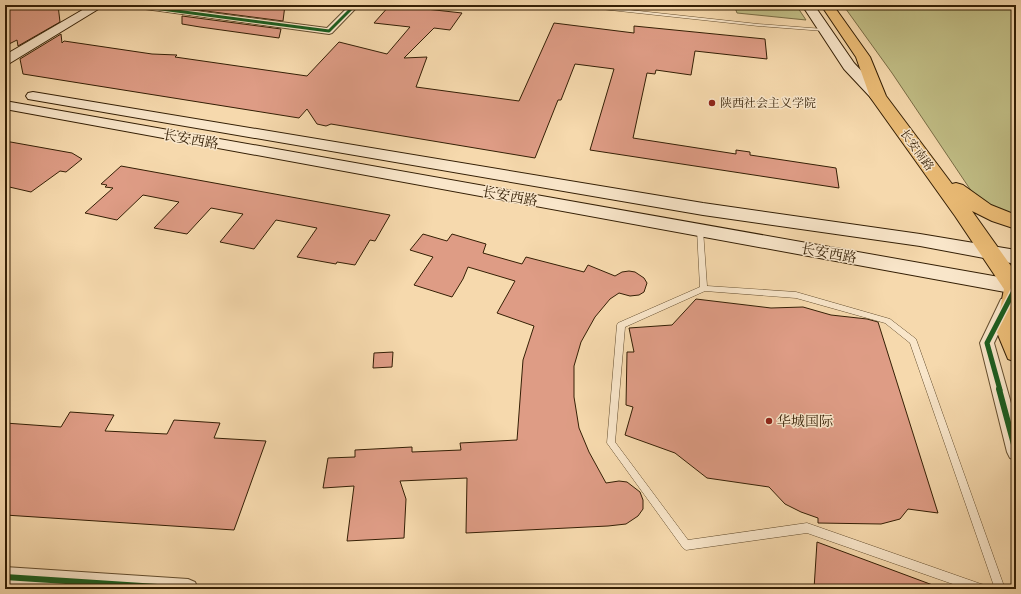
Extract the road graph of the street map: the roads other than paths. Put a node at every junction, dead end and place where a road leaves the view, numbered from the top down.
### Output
1 (99, 5) edge
2 (131, 5) edge
3 (355, 5) edge
4 (573, 5) edge
5 (808, 5) edge
6 (827, 5) edge
7 (824, 30) junction
8 (5, 60) edge
9 (5, 92) edge
10 (878, 97) junction
11 (5, 105) edge
12 (926, 161) junction
13 (1016, 222) edge
14 (700, 230) junction
15 (990, 252) junction
16 (1016, 257) edge
17 (704, 288) junction
18 (1016, 288) edge
19 (1016, 352) edge
20 (1016, 452) edge
21 (5, 577) edge
22 (188, 589) edge
23 (981, 589) edge
24 (1000, 589) edge

1 - 8 main road
2 - 3 street
4 - 7 lane
5 - 7 main road
6 - 10 main road, 长安南路
7 - 10 main road
9 - 15 main road, 长安西路
10 - 12 main road, 长安南路
11 - 14 main road, 长安西路
12 - 13 main road
12 - 15 main road, 长安南路
14 - 17 lane
14 - 18 main road, 长安西路
15 - 16 main road, 长安西路
15 - 18 main road, 长安南路
17 - 23 lane
17 - 24 lane
18 - 19 main road
18 - 20 street
21 - 22 street

